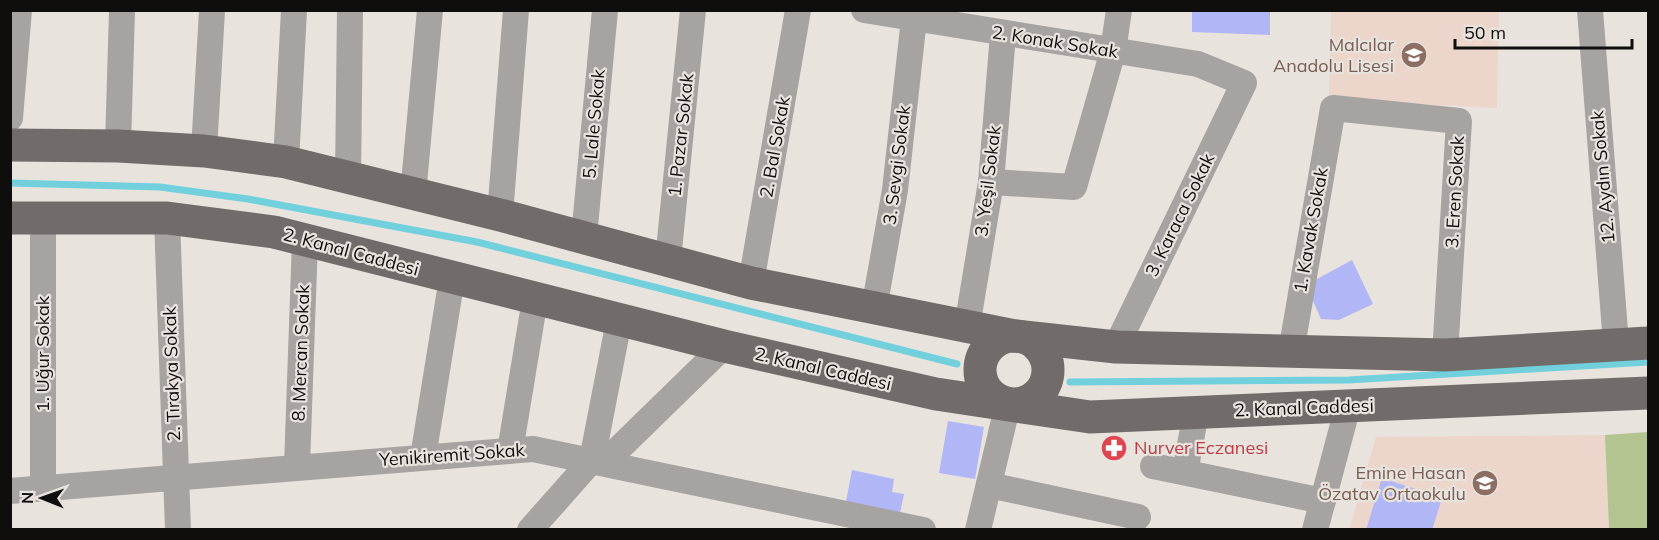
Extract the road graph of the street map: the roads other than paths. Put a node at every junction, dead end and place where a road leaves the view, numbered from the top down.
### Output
1 (19, 10) edge
2 (122, 10) edge
3 (212, 10) edge
4 (294, 10) edge
5 (350, 10) edge
6 (430, 10) edge
7 (516, 10) edge
8 (605, 10) edge
9 (693, 10) edge
10 (798, 10) edge
11 (864, 10) edge
12 (1119, 10) edge
13 (1590, 10) edge
14 (950, 18) edge
15 (914, 19) junction
16 (1003, 34) junction
17 (1113, 51) junction
18 (1244, 83) joint
19 (1333, 108) joint
20 (10, 118) edge
21 (10, 145) edge
22 (118, 146) junction
23 (204, 151) junction
24 (286, 162) junction
25 (348, 178) junction
26 (991, 182) junction
27 (413, 194) junction
28 (500, 215) junction
29 (10, 218) edge
30 (167, 218) junction
31 (43, 219) junction
32 (584, 237) junction
33 (304, 240) junction
34 (668, 260) junction
35 (452, 278) junction
36 (751, 284) junction
37 (535, 299) junction
38 (874, 309) junction
39 (619, 321) junction
40 (967, 327) junction
41 (1015, 336) junction
42 (1648, 343) edge
43 (1616, 344) junction
44 (724, 346) junction
45 (1116, 347) junction
46 (1291, 352) junction
47 (1445, 355) junction
48 (1648, 393) edge
49 (1008, 404) junction
50 (1347, 406) junction
51 (1196, 413) junction
52 (510, 451) junction
53 (423, 457) junction
54 (598, 462) junction
55 (297, 466) junction
56 (1153, 466) dead end
57 (1185, 472) junction
58 (175, 477) junction
59 (989, 484) junction
60 (43, 489) junction
61 (10, 491) edge
62 (1323, 501) junction
63 (1138, 517) dead end
64 (178, 530) edge
65 (530, 530) edge
66 (923, 530) edge
67 (978, 530) edge
68 (1315, 530) edge

1 - 20 street
2 - 22 street
3 - 23 street
4 - 24 street
5 - 25 street
6 - 27 street
7 - 28 street
8 - 32 street, 5. Lale Sokak
9 - 34 street, 1. Pazar Sokak
10 - 36 street, 2. Bal Sokak
11 - 15 street, 2. Konak Sokak
12 - 17 street
13 - 43 street, 12. Aydın Sokak
14 - 15 street, 2. Konak Sokak
14 - 16 street, 2. Konak Sokak
15 - 38 street, 3. Sevgi Sokak
16 - 17 street, 2. Konak Sokak
16 - 26 street, 3. Yeşil Sokak
17 - 18 street, 2. Konak Sokak
17 - 26 street
18 - 45 street, 3. Karaca Sokak
19 - 46 street, 1. Kavak Sokak
19 - 47 street, 3. Eren Sokak
21 - 22 main road
22 - 23 main road
23 - 24 main road
24 - 25 main road
25 - 27 main road
26 - 40 street, 3. Yeşil Sokak
27 - 28 main road
28 - 32 main road
29 - 31 main road, 2. Kanal Caddesi
30 - 31 main road, 2. Kanal Caddesi
30 - 33 main road, 2. Kanal Caddesi
30 - 58 street, 2. Tırakya Sokak
31 - 60 street, 1. Uğur Sokak
32 - 34 main road
33 - 35 main road, 2. Kanal Caddesi
33 - 55 street, 8. Mercan Sokak
34 - 36 main road
35 - 37 main road, 2. Kanal Caddesi
35 - 53 street
36 - 38 main road
37 - 39 main road, 2. Kanal Caddesi
37 - 52 street
38 - 40 main road
39 - 44 main road, 2. Kanal Caddesi
39 - 54 street
40 - 41 main road
41 - 45 main road
41 - 49 main road
41 - 49 main road
42 - 43 main road
43 - 47 main road
44 - 49 main road, 2. Kanal Caddesi
44 - 54 street
45 - 46 main road
46 - 47 main road
48 - 50 main road, 2. Kanal Caddesi
49 - 51 main road, 2. Kanal Caddesi
49 - 59 street
50 - 51 main road, 2. Kanal Caddesi
50 - 62 street
51 - 57 street
52 - 53 street, Yenikiremit Sokak
52 - 54 street, Yenikiremit Sokak
53 - 55 street, Yenikiremit Sokak
54 - 65 street
54 - 66 street, Yenikiremit Sokak
55 - 58 street, Yenikiremit Sokak
56 - 57 street
57 - 62 street
58 - 60 street, Yenikiremit Sokak
58 - 64 street, 2. Tırakya Sokak
59 - 63 street
59 - 67 street
60 - 61 street, Yenikiremit Sokak
62 - 68 street

